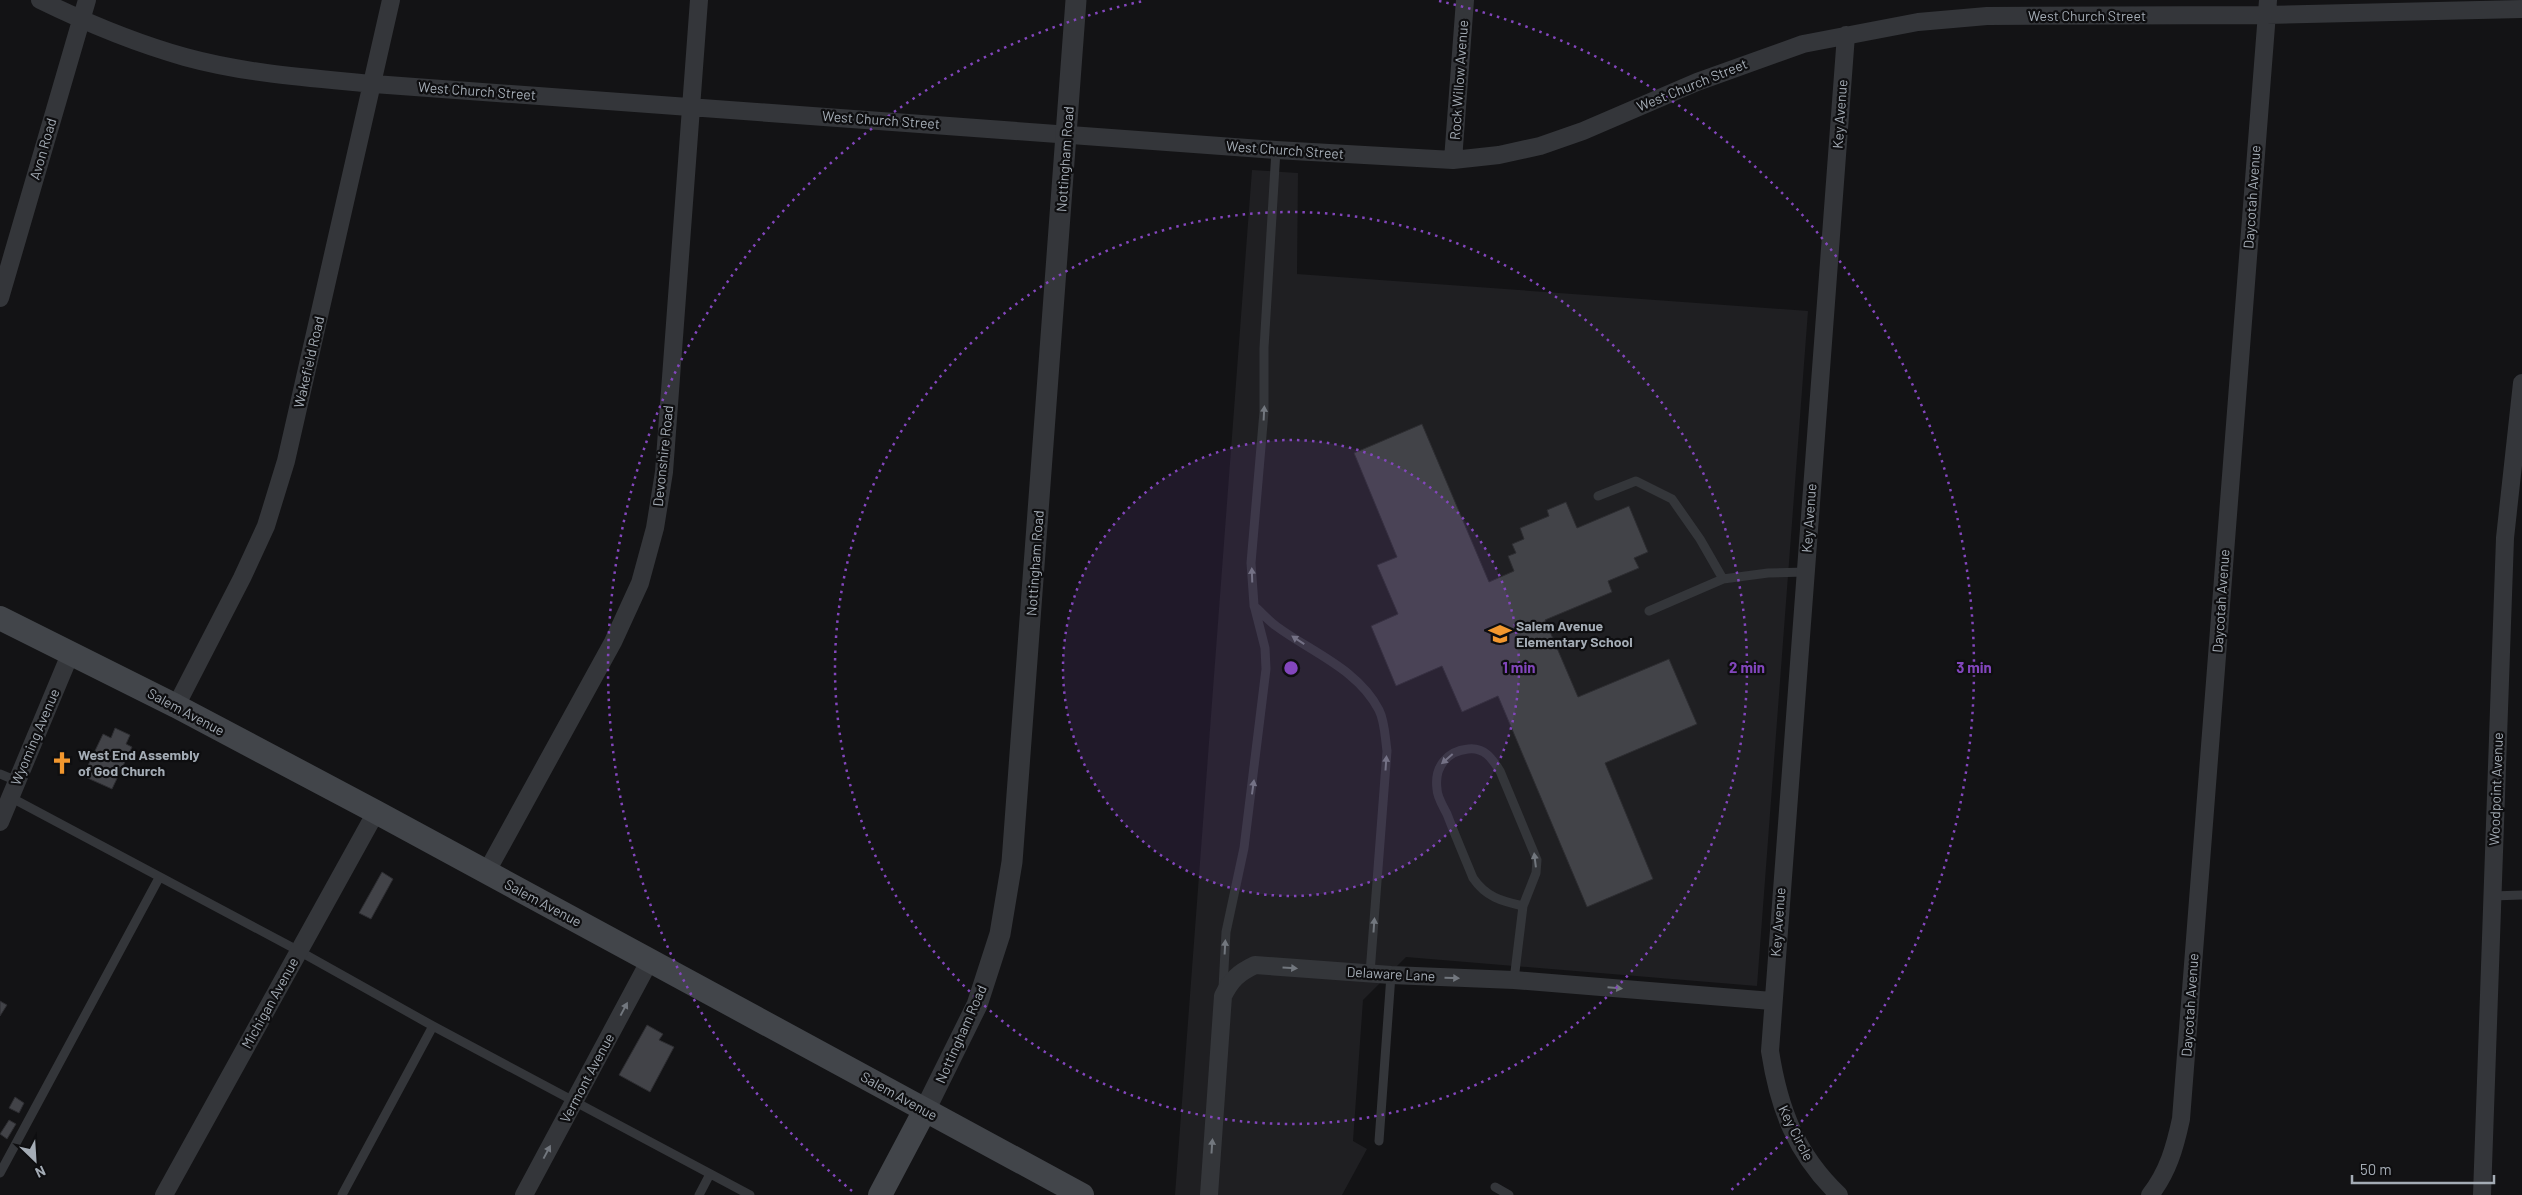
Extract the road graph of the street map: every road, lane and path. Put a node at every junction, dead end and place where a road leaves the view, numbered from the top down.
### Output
1 (40, 0) edge
2 (87, 0) edge
3 (391, 0) edge
4 (700, 0) edge
5 (1076, 0) edge
6 (1465, 0) edge
7 (2267, 7) edge
8 (2522, 10) edge
9 (81, 20) junction
10 (1846, 35) junction
11 (374, 84) junction
12 (692, 106) junction
13 (1067, 134) junction
14 (1276, 150) junction
15 (1453, 160) junction
16 (0, 298) edge
17 (2522, 383) edge
18 (2522, 387) edge
19 (1598, 496) dead end
20 (1805, 572) junction
21 (1724, 579) junction
22 (1254, 606) junction
23 (1649, 611) dead end
24 (0, 618) edge
25 (71, 652) junction
26 (176, 706) junction
27 (0, 774) edge
28 (17, 781) junction
29 (10, 797) junction
30 (376, 812) junction
31 (0, 822) edge
32 (486, 873) junction
33 (159, 878) junction
34 (2522, 895) edge
35 (2492, 896) junction
36 (1522, 906) junction
37 (299, 950) junction
38 (650, 960) junction
39 (1370, 973) junction
40 (1391, 976) junction
41 (1514, 980) junction
42 (1223, 996) junction
43 (1772, 1001) junction
44 (433, 1026) junction
45 (575, 1100) junction
46 (925, 1110) junction
47 (1379, 1141) dead end
48 (0, 1173) edge
49 (710, 1174) junction
50 (1495, 1187) dead end
51 (164, 1195) edge
52 (342, 1195) edge
53 (524, 1195) edge
54 (699, 1195) edge
55 (750, 1195) edge
56 (880, 1195) edge
57 (1082, 1195) edge
58 (1209, 1195) edge
59 (1509, 1195) edge
60 (1839, 1195) edge
61 (2150, 1195) edge
62 (2482, 1195) edge

1 - 9 street, West Church Street
2 - 9 street, Avon Road
3 - 11 street, Wakefield Road
4 - 12 street, Devonshire Road
5 - 13 street, Nottingham Road
6 - 15 street, Rock Willow Avenue
7 - 8 street, West Church Street
7 - 10 street, West Church Street
7 - 61 street, Daycotah Avenue
9 - 11 street, West Church Street
9 - 16 street, Avon Road
10 - 15 street, West Church Street
10 - 20 street, Key Avenue
11 - 12 street, West Church Street
11 - 26 street, Wakefield Road
12 - 13 street, West Church Street
12 - 32 street, Devonshire Road
13 - 14 street, West Church Street
13 - 46 street, Nottingham Road
14 - 15 street, West Church Street
22 -> 14 lane
17 - 18 street, Woodpoint Avenue
18 - 35 street, Woodpoint Avenue
19 - 21 lane
20 - 21 lane
20 - 43 street, Key Avenue
21 - 23 lane
39 -> 22 lane
42 -> 22 lane
24 - 25 main road, Salem Avenue
25 - 26 main road, Salem Avenue
25 - 28 street, Wyoming Avenue
26 - 30 main road, Salem Avenue
27 - 28 lane
28 - 29 street, Wyoming Avenue
29 - 31 street, Wyoming Avenue
29 - 33 lane
30 - 32 main road, Salem Avenue
30 - 37 street, Michigan Avenue
32 - 38 main road, Salem Avenue
33 - 37 lane
33 - 48 lane
34 - 35 lane
35 - 62 street, Woodpoint Avenue
36 -> 36 lane
36 - 41 lane
37 - 44 lane
37 - 51 street, Michigan Avenue
45 -> 38 street, Vermont Avenue
38 - 46 main road, Salem Avenue
39 - 40 street, Delaware Lane
42 -> 39 street, Delaware Lane
40 -> 41 street, Delaware Lane
40 - 47 lane
41 -> 43 street, Delaware Lane
58 -> 42 street, Delaware Lane
43 - 60 street, Key Circle
44 - 45 lane
44 - 52 lane
45 - 49 lane
53 -> 45 street, Vermont Avenue
46 - 56 main road
46 - 57 main road, Salem Avenue
49 - 54 lane
49 - 55 lane
50 - 59 lane

